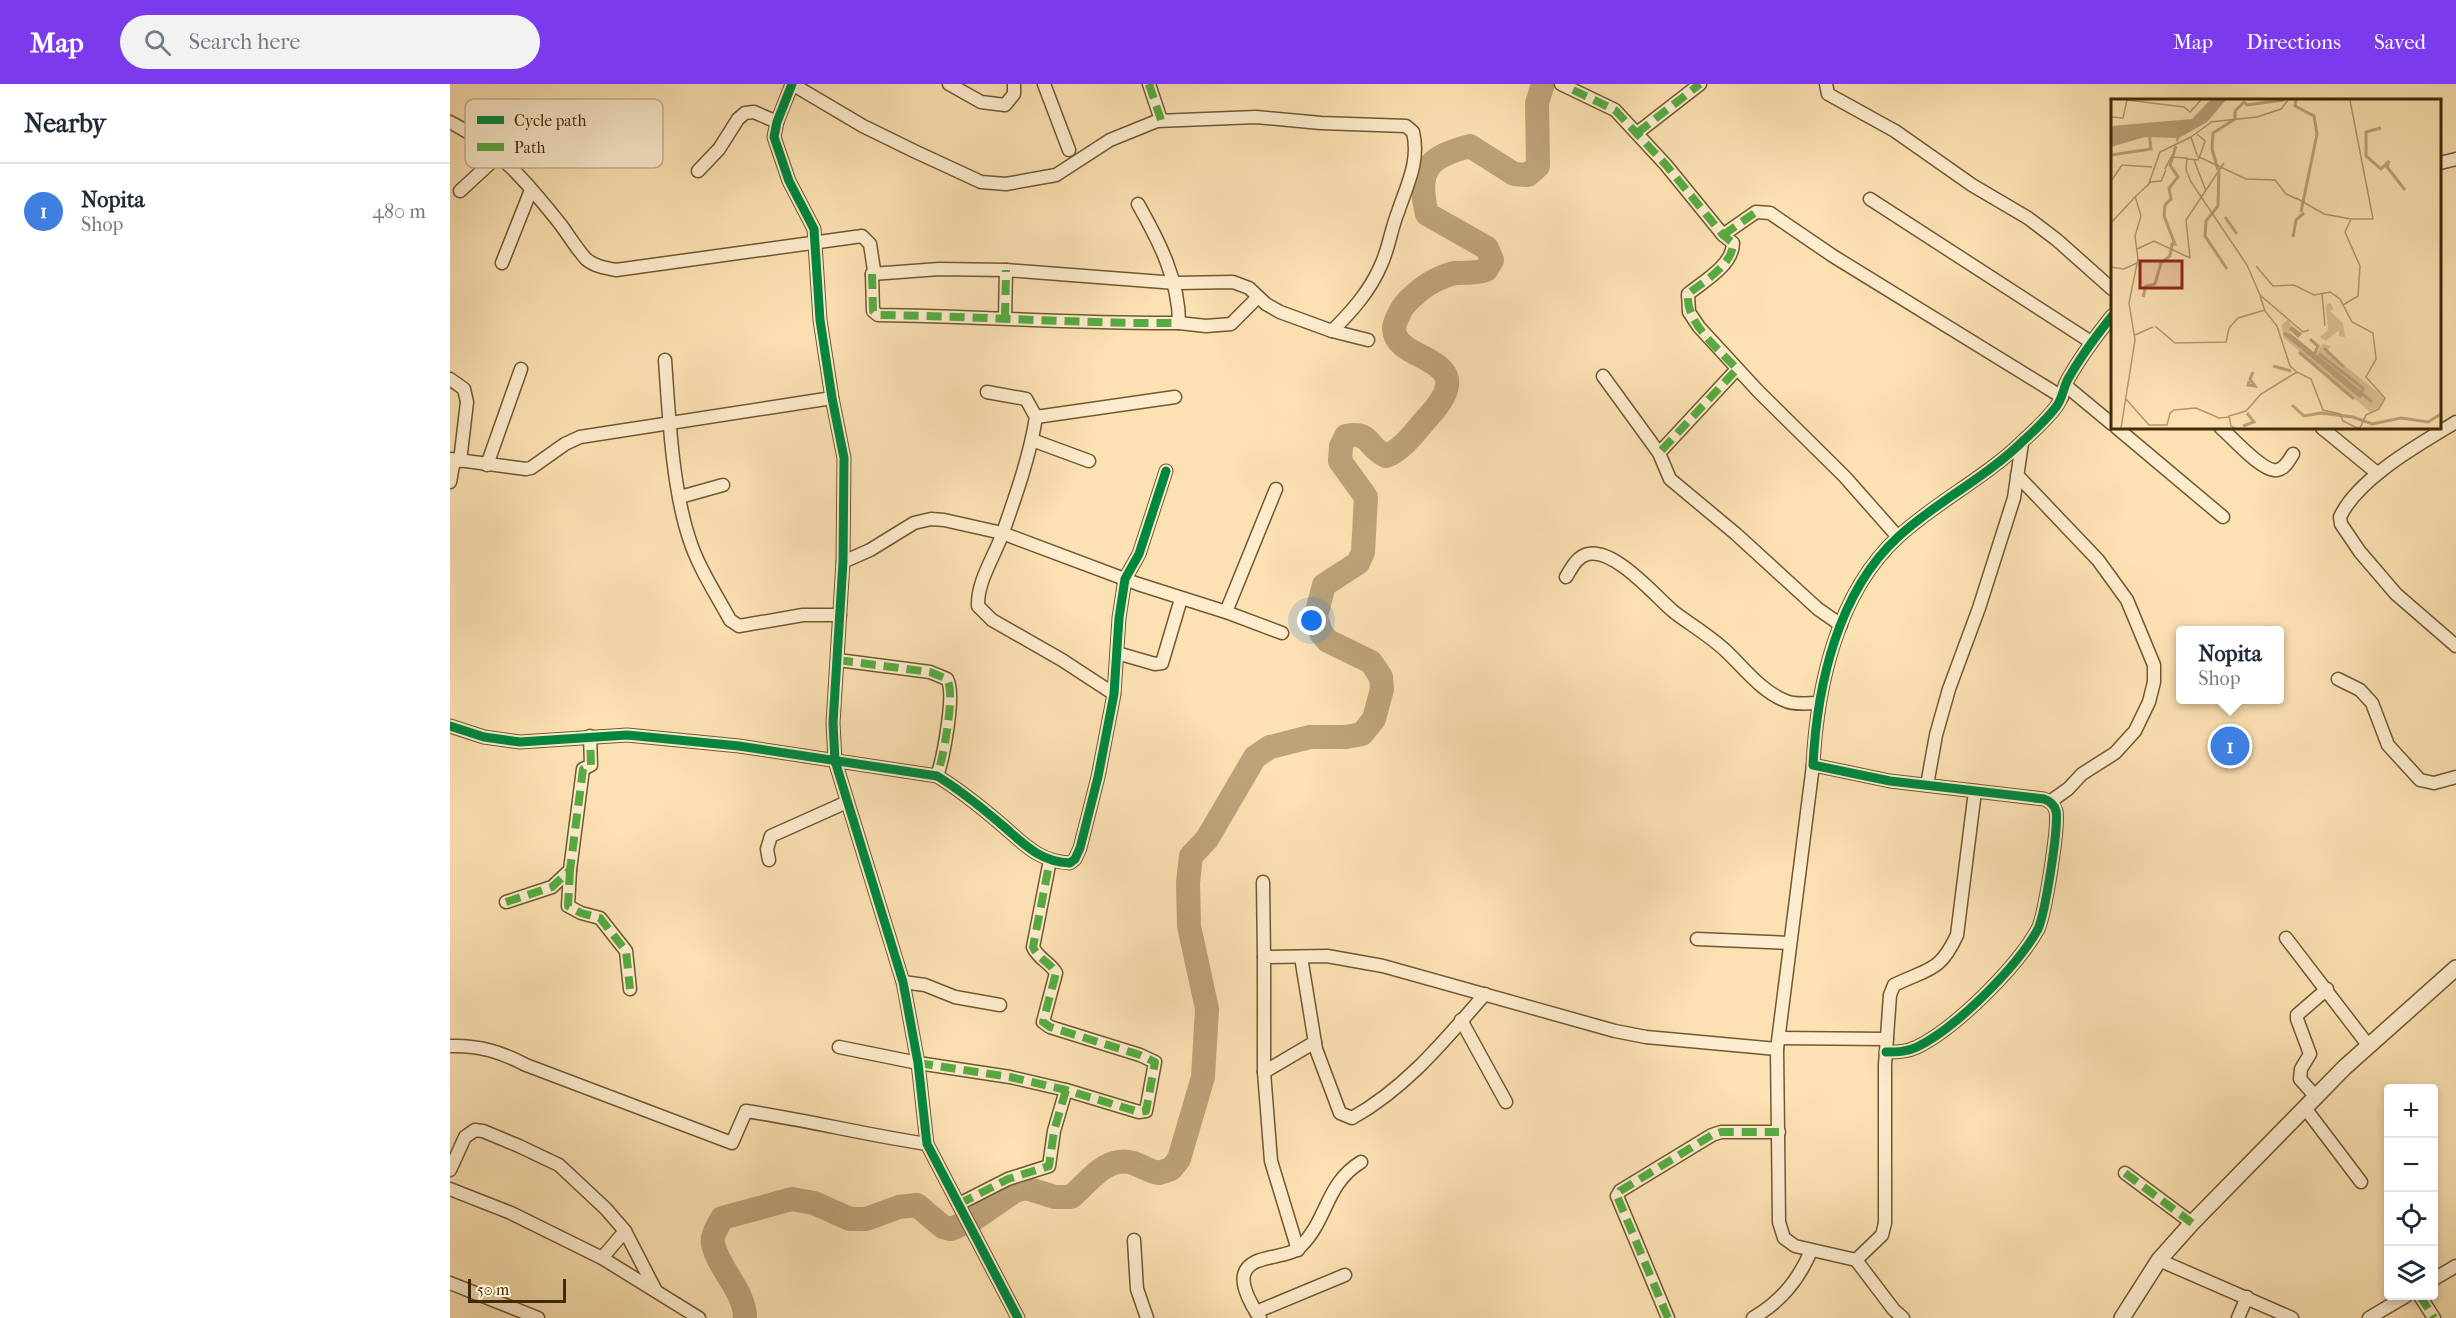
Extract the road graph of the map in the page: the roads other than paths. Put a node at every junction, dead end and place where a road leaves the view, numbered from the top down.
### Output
1 (792, 84) edge
2 (949, 84) edge
3 (1014, 84) edge
4 (1044, 84) edge
5 (1149, 84) edge
6 (1561, 84) edge
7 (1700, 84) edge
8 (1826, 84) edge
9 (1161, 120) junction
10 (450, 122) edge
11 (777, 122) junction
12 (465, 131) edge
13 (1637, 133) junction
14 (1069, 150) dead end
15 (2456, 159) edge
16 (2441, 163) edge
17 (485, 168) edge
18 (511, 168) edge
19 (698, 171) dead end
20 (531, 190) junction
21 (460, 191) dead end
22 (1870, 199) dead end
23 (1138, 204) dead end
24 (1723, 236) junction
25 (816, 243) junction
26 (502, 262) dead end
27 (1006, 270) junction
28 (872, 274) junction
29 (1176, 283) junction
30 (2111, 288) edge
31 (1258, 297) junction
32 (1005, 318) junction
33 (2111, 321) edge
34 (1179, 323) junction
35 (1332, 331) junction
36 (1368, 340) dead end
37 (2091, 342) junction
38 (665, 360) dead end
39 (521, 369) dead end
40 (1737, 369) junction
41 (1604, 376) dead end
42 (450, 379) edge
43 (2063, 391) junction
44 (987, 393) dead end
45 (1175, 397) dead end
46 (832, 398) junction
47 (1036, 417) junction
48 (2456, 422) edge
49 (670, 423) junction
50 (2111, 423) edge
51 (2118, 429) edge
52 (2222, 429) edge
53 (2323, 429) edge
54 (1032, 440) junction
55 (2022, 442) junction
56 (1659, 453) junction
57 (2293, 454) dead end
58 (455, 460) edge
59 (1089, 461) dead end
60 (487, 465) junction
61 (1166, 471) dead end
62 (2378, 473) junction
63 (2017, 475) junction
64 (450, 482) edge
65 (723, 485) dead end
66 (1276, 489) dead end
67 (680, 497) junction
68 (2223, 517) dead end
69 (1002, 533) junction
70 (1898, 537) junction
71 (843, 562) junction
72 (1566, 577) dead end
73 (1125, 579) junction
74 (1181, 599) junction
75 (1226, 612) junction
76 (840, 615) junction
77 (1841, 625) junction
78 (1282, 633) dead end
79 (2456, 646) edge
80 (1117, 653) junction
81 (838, 660) junction
82 (2338, 679) dead end
83 (1114, 694) junction
84 (1818, 703) junction
85 (450, 726) edge
86 (590, 736) junction
87 (835, 760) junction
88 (1812, 765) junction
89 (937, 776) junction
90 (2456, 777) edge
91 (1927, 785) junction
92 (1975, 791) junction
93 (2050, 801) junction
94 (847, 802) junction
95 (769, 860) dead end
96 (1050, 860) junction
97 (570, 870) junction
98 (1263, 882) dead end
99 (506, 902) dead end
100 (2286, 938) dead end
101 (1697, 939) dead end
102 (1789, 943) junction
103 (1264, 957) junction
104 (1301, 957) junction
105 (2456, 968) edge
106 (903, 982) junction
107 (630, 989) dead end
108 (2327, 989) junction
109 (1485, 994) junction
110 (1000, 1005) dead end
111 (1461, 1020) junction
112 (1887, 1039) junction
113 (1315, 1042) junction
114 (1778, 1044) junction
115 (2368, 1045) junction
116 (450, 1046) edge
117 (839, 1047) dead end
118 (1886, 1052) junction
119 (918, 1063) junction
120 (1264, 1072) junction
121 (1065, 1090) junction
122 (2316, 1097) junction
123 (1506, 1102) dead end
124 (2305, 1108) junction
125 (1779, 1132) junction
126 (927, 1144) junction
127 (1361, 1162) dead end
128 (450, 1170) edge
129 (2124, 1173) dead end
130 (2361, 1182) dead end
131 (450, 1189) edge
132 (961, 1207) junction
133 (2192, 1223) junction
134 (625, 1232) junction
135 (1134, 1240) dead end
136 (1298, 1250) junction
137 (1811, 1251) junction
138 (602, 1258) junction
139 (1856, 1260) junction
140 (2159, 1260) junction
141 (2456, 1266) edge
142 (1345, 1275) dead end
143 (2438, 1276) edge
144 (450, 1283) edge
145 (656, 1291) junction
146 (2247, 1297) junction
147 (2399, 1300) edge
148 (2423, 1300) edge
149 (1258, 1315) edge
150 (1894, 1315) edge
151 (538, 1318) edge
152 (699, 1318) edge
153 (1018, 1318) edge
154 (1147, 1318) edge
155 (1668, 1318) edge
156 (1753, 1318) edge
157 (2122, 1318) edge
158 (2238, 1318) edge
159 (2292, 1318) edge
160 (2369, 1318) edge
161 (2434, 1318) edge

1 - 9 street
1 - 11 street
2 - 3 street
4 - 14 street
5 - 9 street
6 - 13 street
7 - 13 street
8 - 30 street
9 - 35 street
10 - 12 street
11 - 19 street
11 - 25 street
13 - 24 street
15 - 16 street
17 - 21 street
18 - 20 street
20 - 25 street
20 - 26 street
22 - 37 street
23 - 29 street
24 - 40 street
24 - 43 street
25 - 28 street
25 - 46 street
27 - 28 street
27 - 29 street
27 - 32 street
28 - 32 street
29 - 31 street
29 - 34 street
31 - 34 street
31 - 35 street
32 - 34 street
33 - 37 street
35 - 36 street
37 - 43 street
38 - 49 street
39 - 60 street
40 - 56 street
40 - 70 street
41 - 56 street
42 - 58 street
43 - 50 street
43 - 55 street
44 - 47 street
45 - 47 street
46 - 49 street
46 - 71 street
47 - 54 street
48 - 62 street
49 - 60 street
49 - 67 street
51 - 68 street
52 - 57 street
53 - 62 street
54 - 59 street
54 - 69 street
55 - 63 street
55 - 70 street
56 - 77 street
58 - 60 street
58 - 64 street
61 - 73 street
62 - 79 street
63 - 91 street
63 - 93 street
65 - 67 street
66 - 75 street
67 - 76 street
69 - 71 street
69 - 73 street
69 - 83 street
70 - 77 street
71 - 76 street
72 - 84 street
73 - 74 street
73 - 80 street
74 - 75 street
74 - 80 street
75 - 78 street
76 - 81 street
77 - 84 street
80 - 83 street
81 - 87 street
81 - 89 street
82 - 90 street
83 - 96 street
84 - 88 street
85 - 86 street
86 - 87 street
86 - 97 street
87 - 89 street
87 - 94 street
88 - 91 street
88 - 102 street
89 - 96 street
91 - 92 street
92 - 93 street
92 - 112 street
93 - 118 street
94 - 95 street
94 - 106 street
96 - 121 street
97 - 99 street
97 - 107 street
98 - 103 street
100 - 108 street
101 - 102 street
102 - 114 street
103 - 104 street
103 - 120 street
104 - 109 street
104 - 113 street
105 - 115 street
106 - 110 street
106 - 119 street
108 - 115 street
108 - 122 street
109 - 111 street
109 - 114 street
111 - 113 street
111 - 123 street
112 - 114 street
112 - 118 street
113 - 120 street
114 - 125 street
115 - 122 street
116 - 126 street
117 - 119 street
118 - 139 street
119 - 121 street
119 - 126 street
120 - 136 street
121 - 132 street
122 - 124 street
124 - 130 street
124 - 133 street
125 - 137 street
125 - 155 street
126 - 132 street
127 - 136 street
128 - 134 street
129 - 133 street
131 - 138 street
132 - 153 street
133 - 140 street
134 - 138 street
134 - 145 street
135 - 154 street
136 - 149 street
137 - 139 street
137 - 156 street
138 - 145 street
139 - 150 street
140 - 146 street
140 - 157 street
141 - 143 street
142 - 149 street
144 - 151 street
145 - 152 street
146 - 158 street
146 - 159 street
147 - 160 street
148 - 161 street

